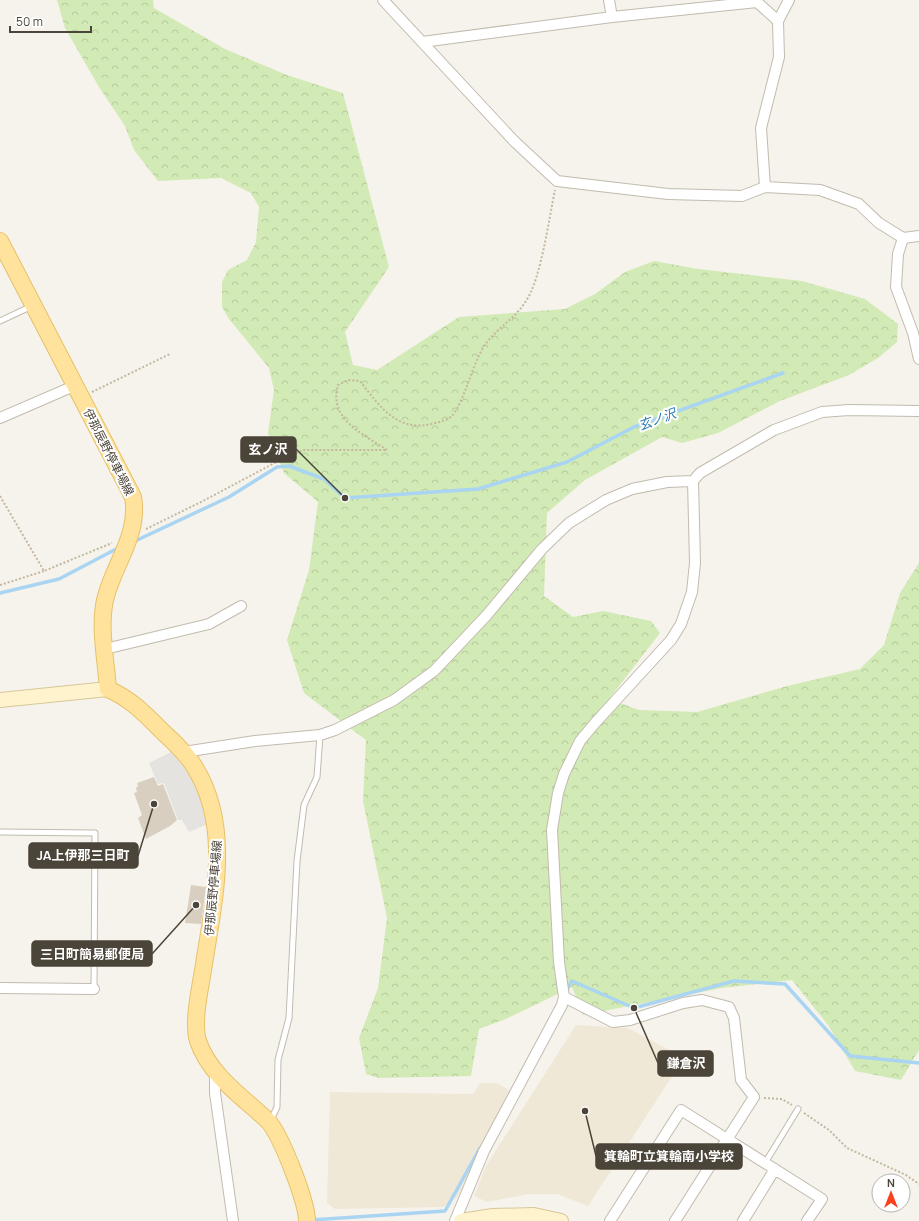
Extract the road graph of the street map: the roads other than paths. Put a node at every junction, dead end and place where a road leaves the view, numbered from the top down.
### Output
1 (383, 0) edge
2 (610, 0) edge
3 (789, 0) edge
4 (612, 17) junction
5 (778, 21) junction
6 (422, 42) junction
7 (765, 187) junction
8 (919, 236) edge
9 (903, 238) junction
10 (0, 241) edge
11 (34, 305) junction
12 (0, 321) edge
13 (919, 359) edge
14 (77, 392) junction
15 (919, 411) edge
16 (0, 418) edge
17 (693, 481) junction
18 (241, 606) dead end
19 (105, 649) junction
20 (108, 688) junction
21 (0, 700) edge
22 (320, 735) junction
23 (184, 752) junction
24 (0, 832) edge
25 (0, 988) edge
26 (94, 989) joint
27 (564, 997) junction
28 (215, 1071) junction
29 (798, 1109) road end
30 (270, 1123) junction
31 (727, 1139) junction
32 (766, 1162) junction
33 (775, 1169) junction
34 (233, 1221) edge
35 (307, 1221) edge
36 (455, 1221) edge
37 (461, 1221) edge
38 (561, 1221) edge
39 (610, 1221) edge
40 (675, 1221) edge
41 (742, 1221) edge
42 (806, 1221) edge

1 - 6 street
2 - 4 street
3 - 5 street
4 - 5 street
4 - 6 street
5 - 7 street
6 - 7 street
7 - 9 street
8 - 9 street
9 - 13 street
10 - 11 main road, 伊那辰野停車場線
11 - 12 lane
11 - 14 main road, 伊那辰野停車場線
14 - 16 street
14 - 19 main road, 伊那辰野停車場線
15 - 17 street
17 - 22 street
17 - 27 street
18 - 19 street
19 - 20 main road, 伊那辰野停車場線
20 - 21 street
20 - 23 main road, 伊那辰野停車場線
22 - 23 street
22 - 30 lane
23 - 28 main road, 伊那辰野停車場線
24 - 26 lane
25 - 26 street
27 - 31 street
27 - 36 street
28 - 30 main road, 伊那辰野停車場線
28 - 34 street
29 - 32 lane
30 - 35 main road, 伊那辰野停車場線
31 - 32 street
31 - 39 street
31 - 40 street
32 - 33 street
33 - 41 street
33 - 42 street
37 - 38 street

